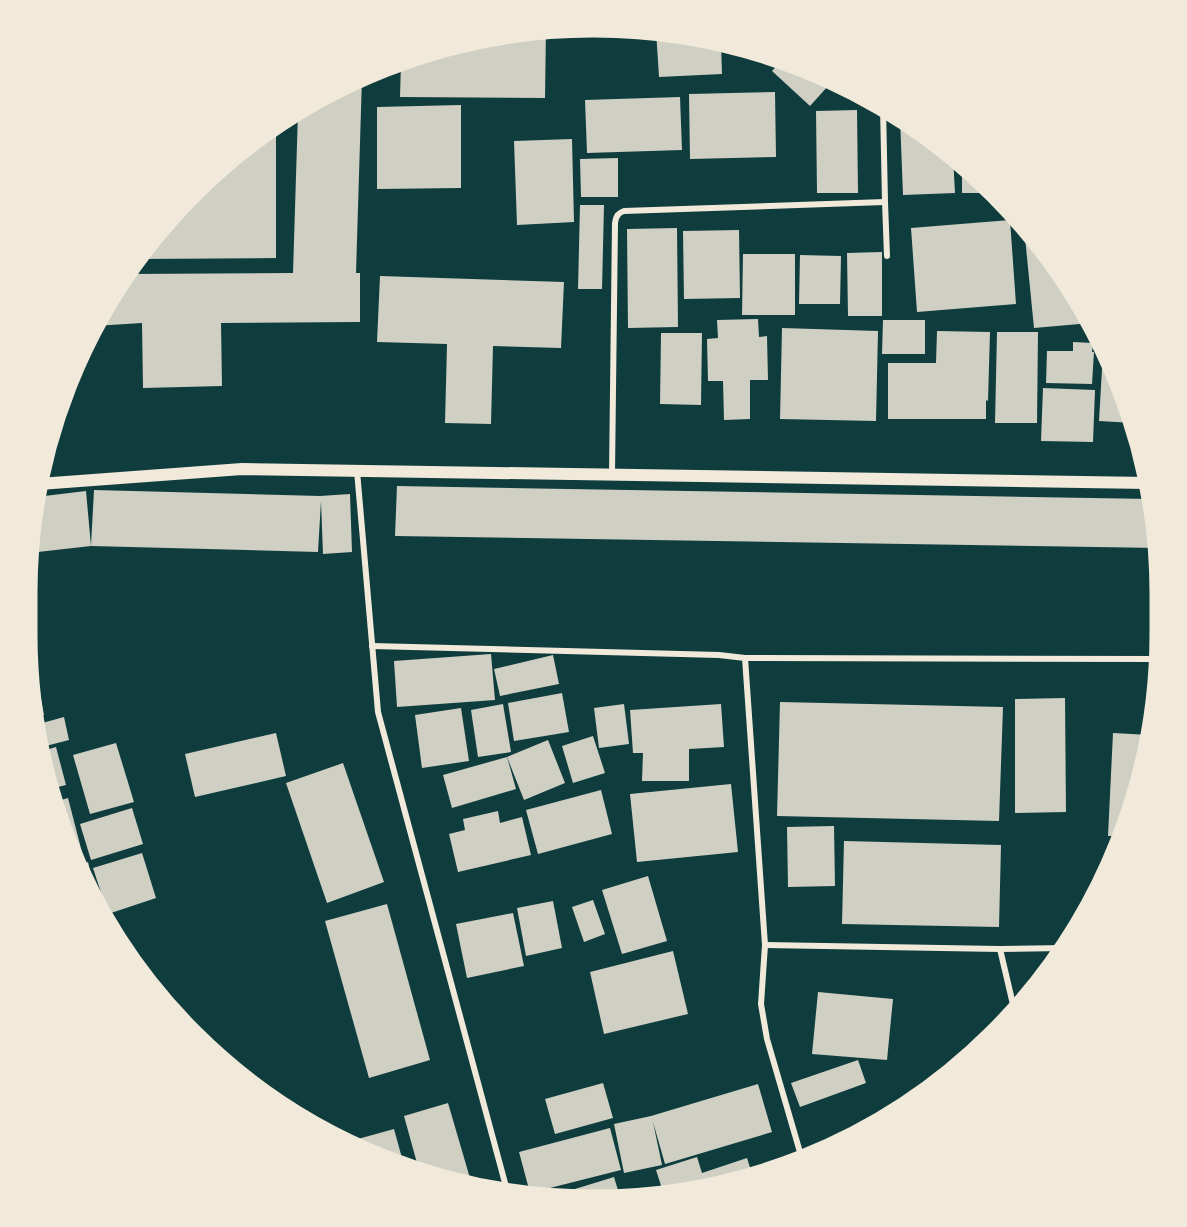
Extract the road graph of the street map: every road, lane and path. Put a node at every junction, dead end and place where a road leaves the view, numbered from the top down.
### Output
1 (883, 118) edge
2 (885, 202) junction
3 (887, 256) dead end
4 (357, 470) junction
5 (612, 474) junction
6 (48, 482) edge
7 (1140, 483) edge
8 (372, 646) junction
9 (745, 658) junction
10 (1150, 659) edge
11 (765, 945) junction
12 (1053, 948) edge
13 (1000, 949) junction
14 (1012, 1002) edge
15 (800, 1152) edge
16 (505, 1183) edge

1 - 2 street
2 - 3 street
2 - 5 street
4 - 5 main road
4 - 6 main road
4 - 8 street
5 - 7 main road
8 - 9 street
8 - 16 street
9 - 10 street
9 - 11 street
11 - 13 street
11 - 15 street
12 - 13 street
13 - 14 street

